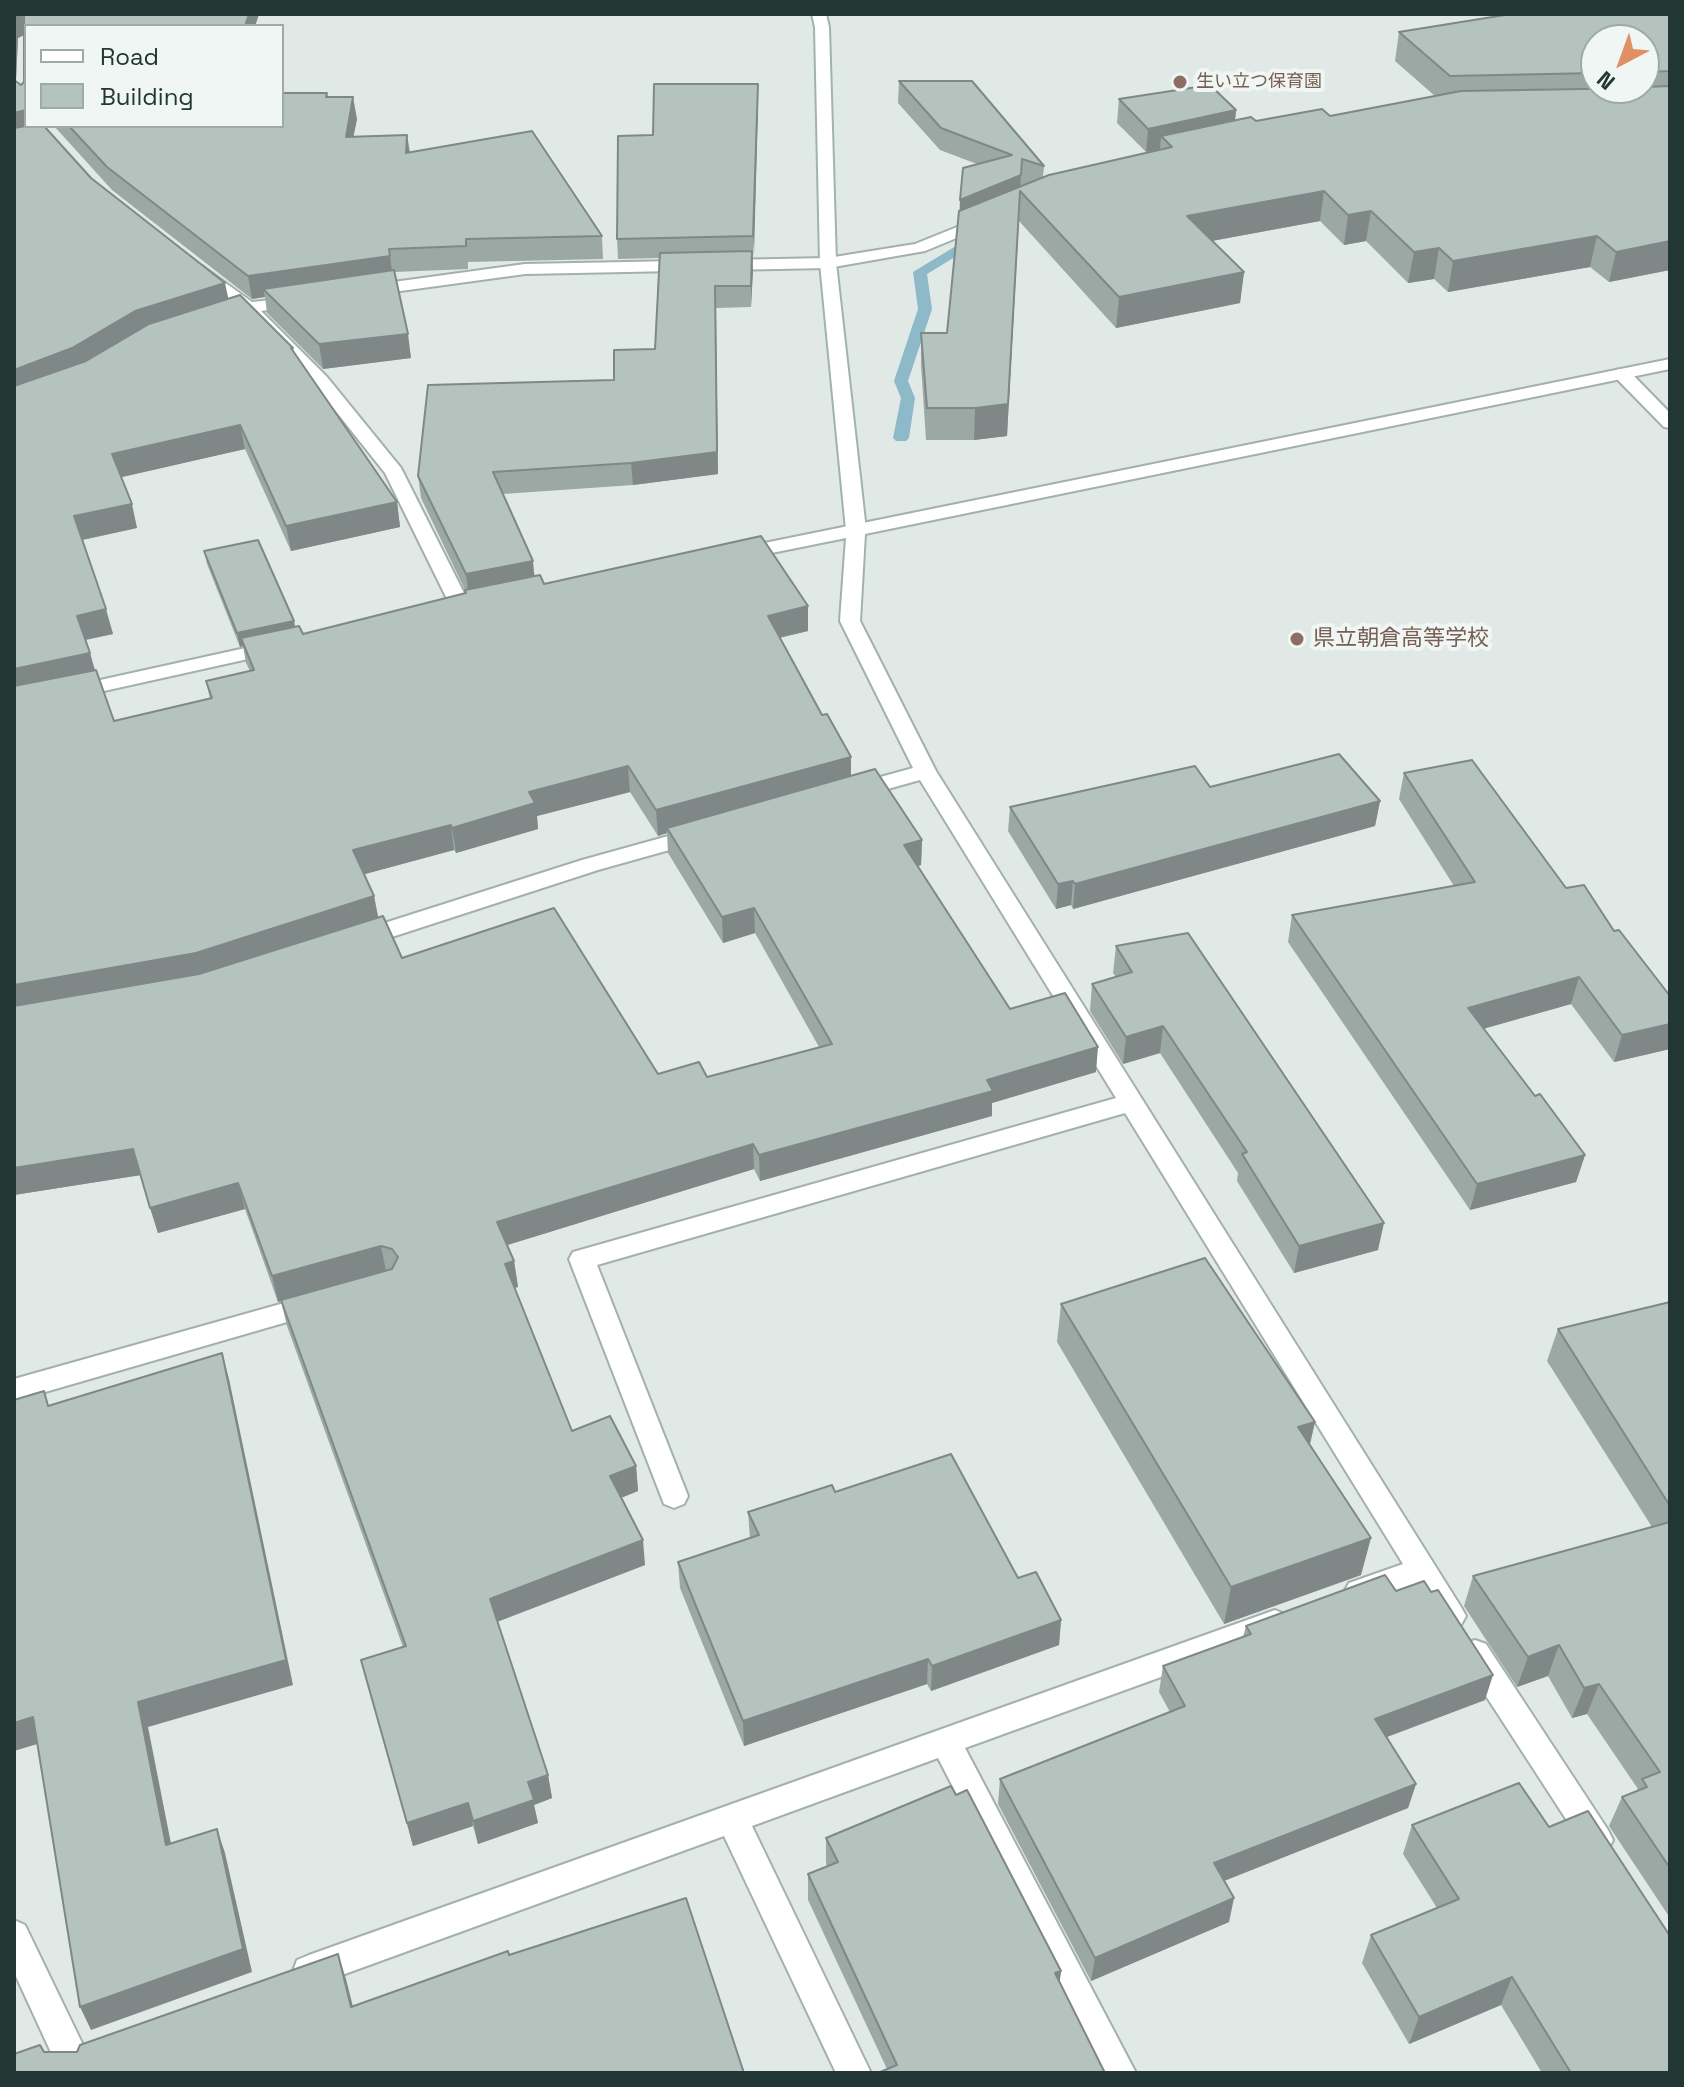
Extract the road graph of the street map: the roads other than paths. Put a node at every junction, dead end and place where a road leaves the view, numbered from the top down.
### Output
1 (819, 14) edge
2 (1006, 212) edge
3 (188, 261) edge
4 (828, 263) junction
5 (341, 295) edge
6 (310, 299) edge
7 (248, 308) junction
8 (208, 321) edge
9 (1670, 364) edge
10 (1622, 374) junction
11 (1670, 423) edge
12 (856, 530) junction
13 (721, 557) edge
14 (461, 608) edge
15 (292, 644) edge
16 (14, 705) edge
17 (925, 771) junction
18 (834, 797) edge
19 (712, 831) edge
20 (338, 946) edge
21 (1131, 1102) junction
22 (342, 1297) edge
23 (14, 1390) edge
24 (674, 1496) dead end
25 (1420, 1570) junction
26 (1332, 1602) edge
27 (1302, 1613) edge
28 (946, 1742) junction
29 (732, 1819) junction
30 (1610, 1859) edge
31 (14, 1936) edge
32 (281, 1981) edge
33 (82, 2059) edge
34 (854, 2073) edge
35 (1119, 2073) edge

1 - 4 street
2 - 4 street
3 - 7 street
4 - 5 street
4 - 12 street
6 - 7 street
7 - 8 street
7 - 14 street
9 - 10 street
10 - 11 street
10 - 12 street
12 - 13 street
12 - 17 street
15 - 16 street
17 - 18 street
17 - 21 street
19 - 20 street
21 - 24 street
21 - 25 street
22 - 23 street
25 - 26 street
25 - 30 street
27 - 28 street
28 - 29 street
28 - 35 street
29 - 32 street
29 - 34 street
31 - 33 street

